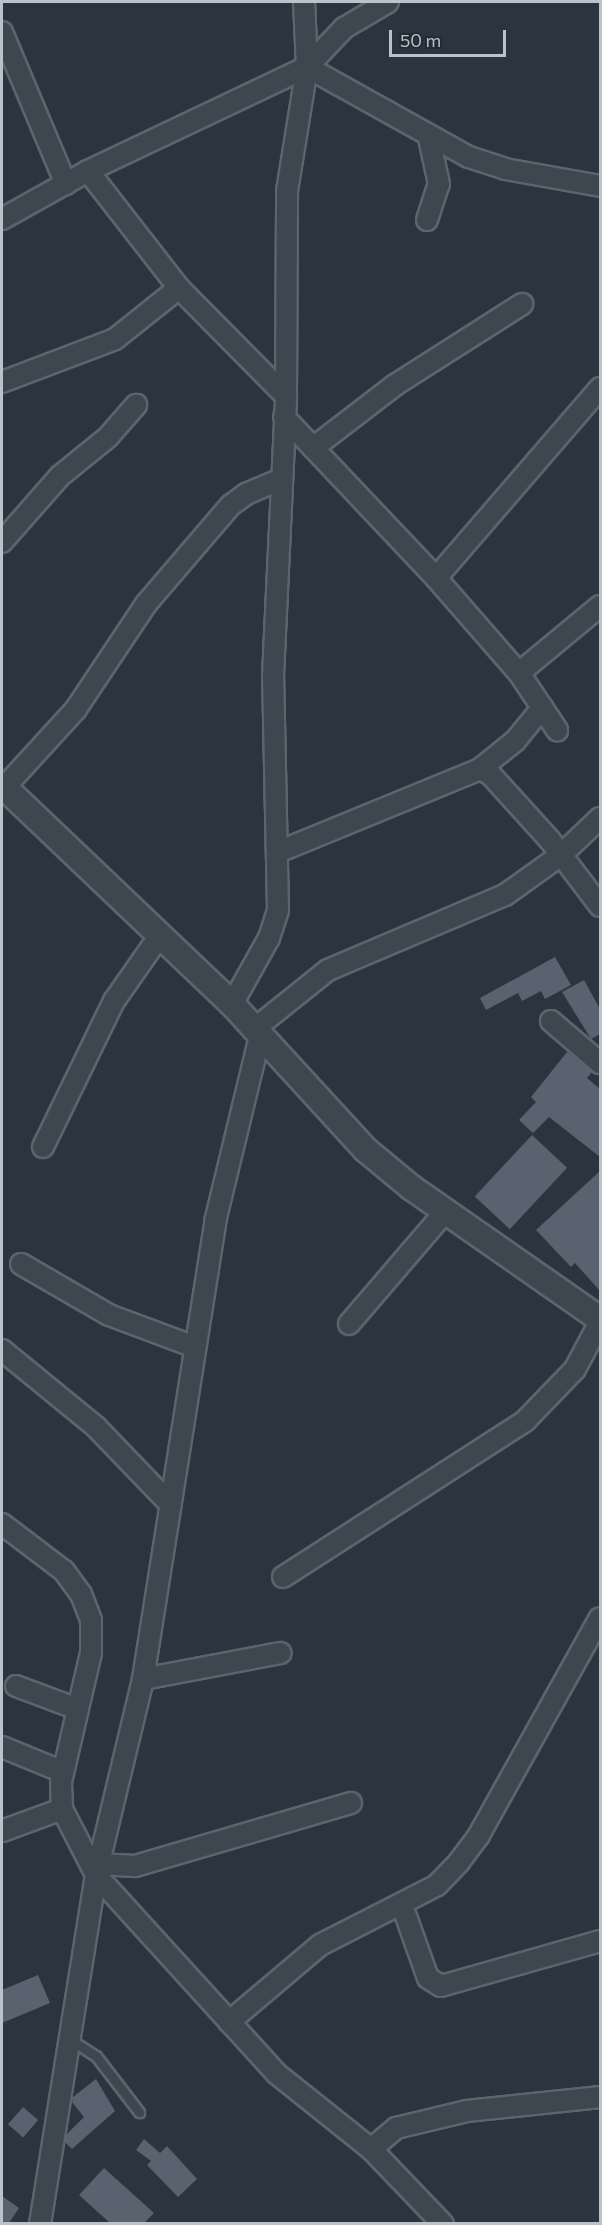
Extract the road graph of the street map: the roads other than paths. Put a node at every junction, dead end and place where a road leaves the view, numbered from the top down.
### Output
1 (304, 2) edge
2 (388, 2) edge
3 (2, 36) edge
4 (307, 67) junction
5 (429, 138) junction
6 (88, 171) junction
7 (66, 184) junction
8 (600, 186) edge
9 (2, 219) edge
10 (427, 220) dead end
11 (179, 288) junction
12 (522, 304) dead end
13 (2, 382) edge
14 (600, 388) edge
15 (286, 396) junction
16 (136, 405) dead end
17 (284, 417) junction
18 (313, 448) junction
19 (281, 479) junction
20 (2, 542) edge
21 (436, 578) junction
22 (600, 606) edge
23 (519, 673) junction
24 (542, 708) junction
25 (557, 730) dead end
26 (480, 769) junction
27 (2, 787) edge
28 (600, 818) edge
29 (278, 852) junction
30 (561, 855) junction
31 (600, 906) edge
32 (161, 934) junction
33 (232, 1004) junction
34 (551, 1021) dead end
35 (257, 1033) junction
36 (600, 1063) edge
37 (43, 1147) dead end
38 (445, 1212) junction
39 (21, 1264) dead end
40 (600, 1321) edge
41 (349, 1324) dead end
42 (195, 1347) junction
43 (2, 1350) edge
44 (171, 1505) junction
45 (2, 1524) edge
46 (283, 1577) dead end
47 (600, 1618) edge
48 (281, 1653) dead end
49 (143, 1679) junction
50 (15, 1686) dead end
51 (78, 1709) junction
52 (2, 1747) edge
53 (63, 1772) junction
54 (351, 1803) dead end
55 (62, 1809) junction
56 (2, 1831) edge
57 (97, 1870) junction
58 (402, 1905) junction
59 (600, 1941) edge
60 (228, 2022) junction
61 (71, 2040) junction
62 (600, 2097) edge
63 (139, 2112) dead end
64 (371, 2149) junction
65 (45, 2222) edge
66 (443, 2223) edge

1 - 4 street
2 - 4 street
3 - 7 street
4 - 5 street
4 - 6 street
4 - 15 street
5 - 8 street
5 - 10 street
6 - 7 street
6 - 11 street
7 - 9 street
11 - 13 street
11 - 15 street
12 - 18 street
14 - 21 street
15 - 17 street
16 - 20 street
17 - 18 street
17 - 19 street
18 - 21 street
19 - 27 street
19 - 29 street
21 - 23 street
22 - 23 street
23 - 24 street
24 - 25 street
24 - 26 street
26 - 29 street
26 - 30 street
27 - 32 street
28 - 30 street
29 - 33 street
30 - 31 street
30 - 35 street
32 - 33 street
32 - 37 street
33 - 35 street
34 - 36 street
35 - 38 street
35 - 42 street
38 - 40 street
38 - 41 street
39 - 42 street
40 - 46 street
42 - 44 street
43 - 44 street
44 - 49 street
45 - 51 street
47 - 58 street
48 - 49 street
49 - 57 street
50 - 51 street
51 - 53 street
52 - 53 street
53 - 55 street
54 - 57 street
55 - 56 street
55 - 57 street
57 - 60 street
57 - 61 street
58 - 59 street
58 - 60 street
60 - 64 street
61 - 63 lane
61 - 65 street
62 - 64 street
64 - 66 street

